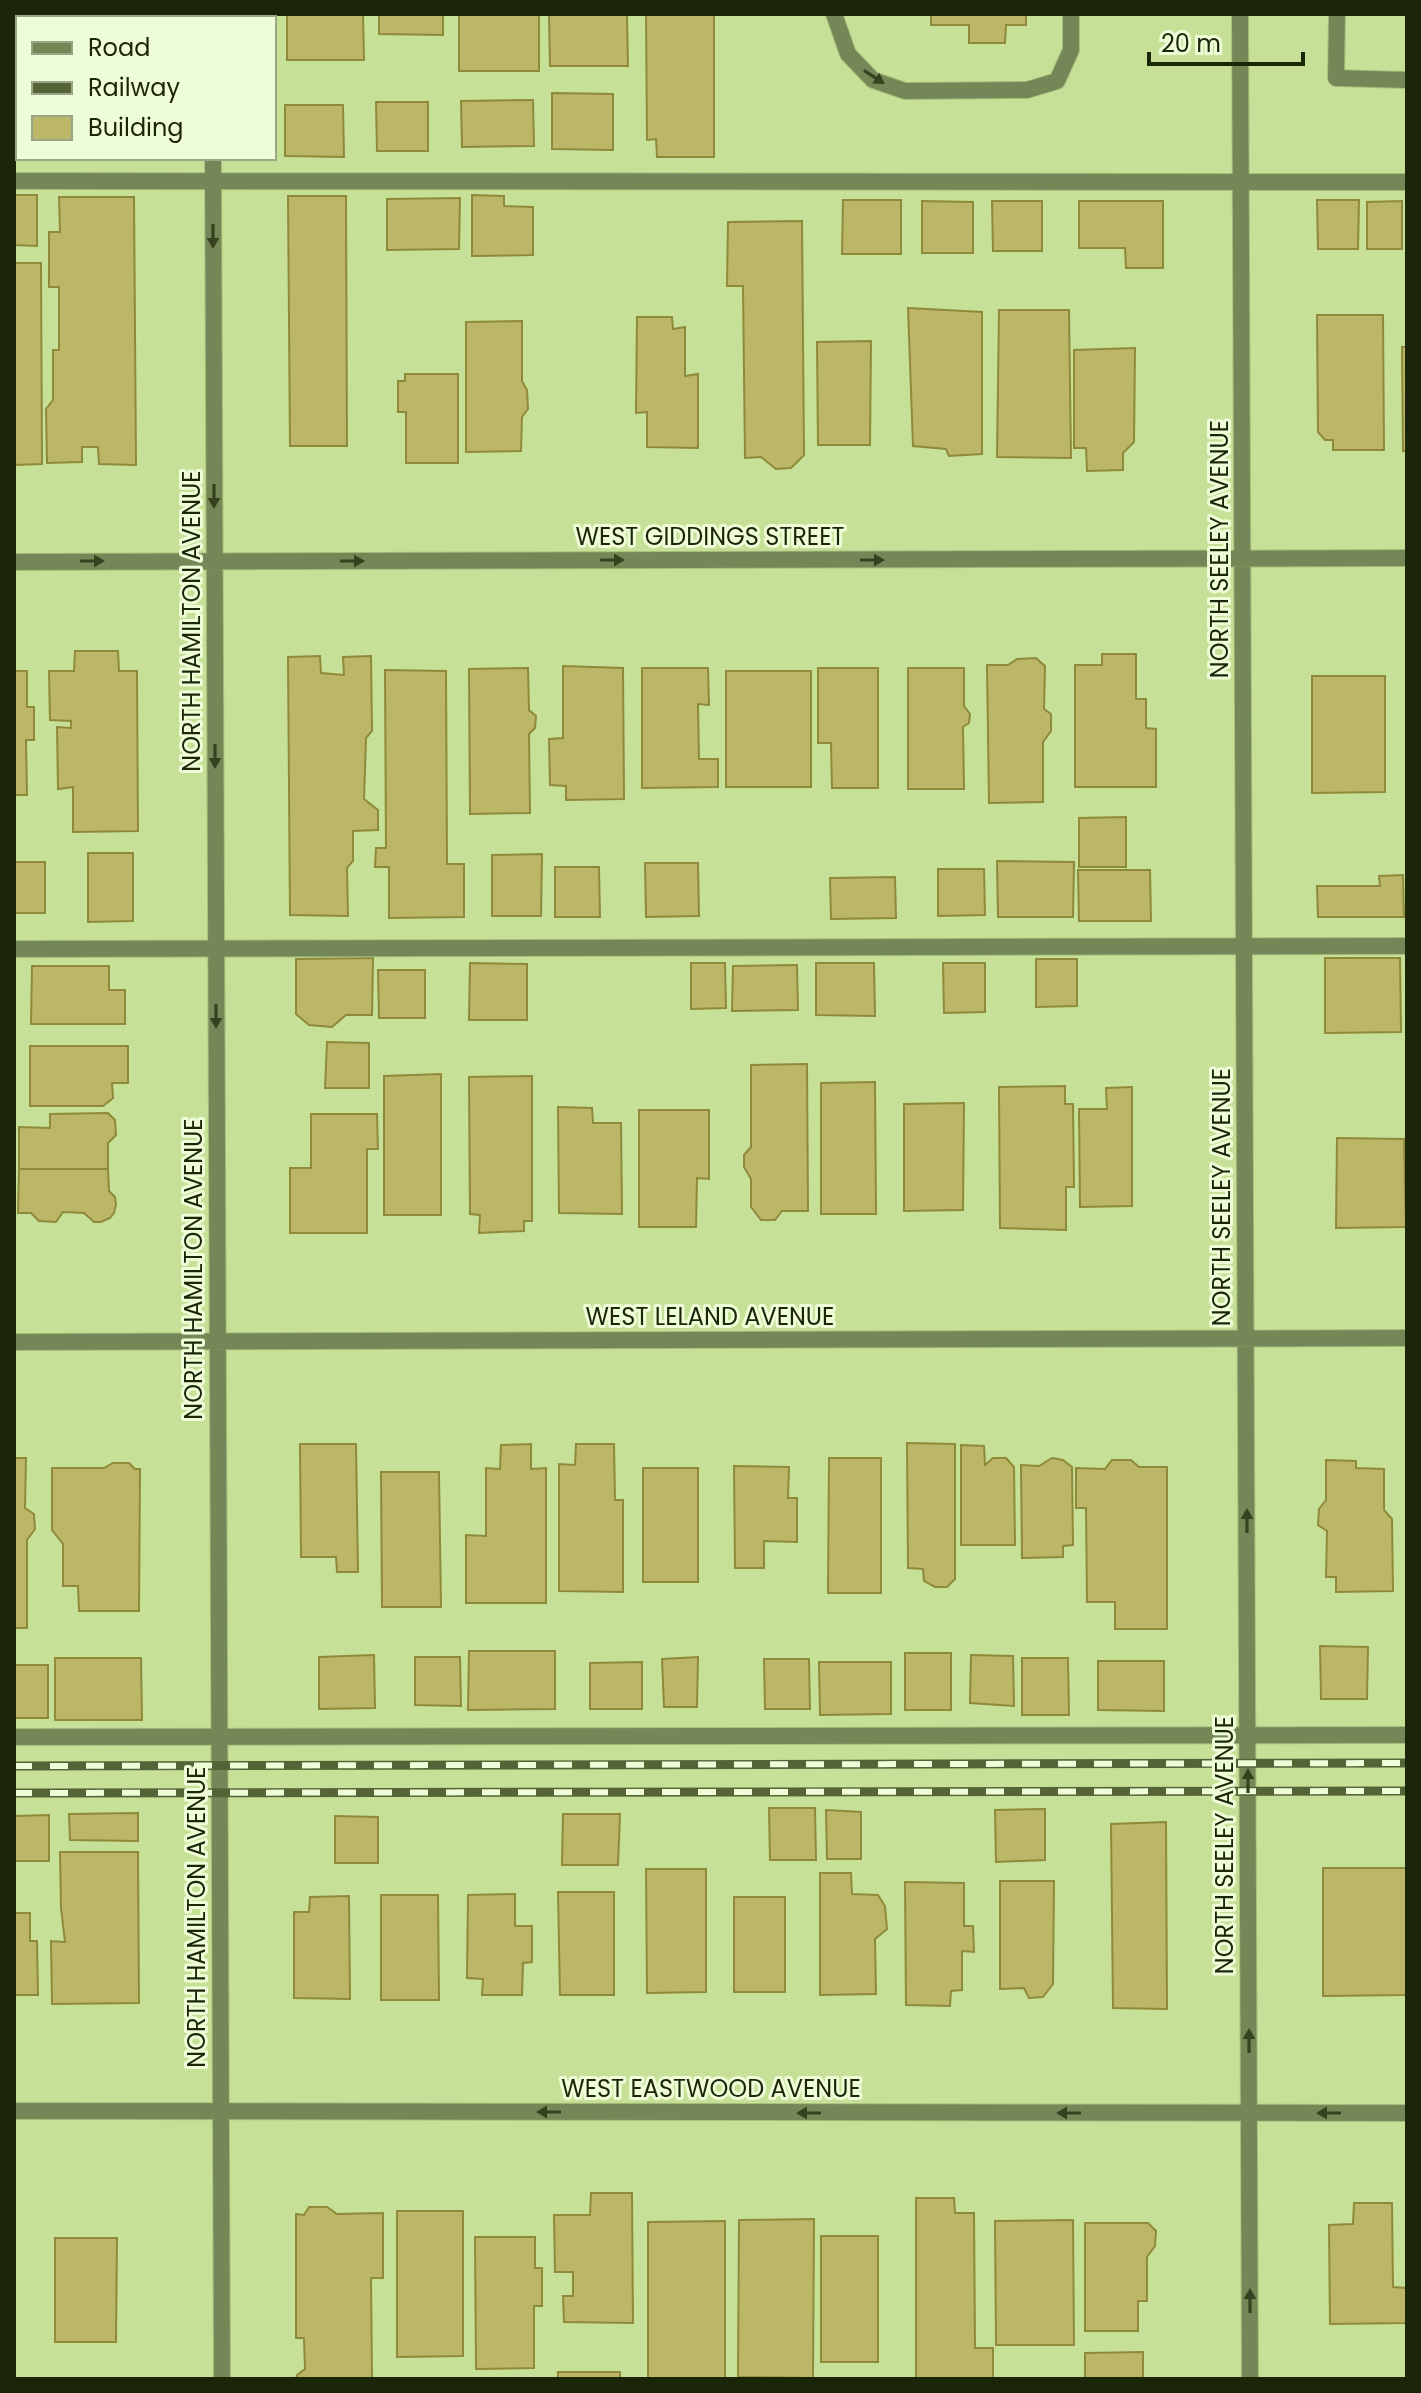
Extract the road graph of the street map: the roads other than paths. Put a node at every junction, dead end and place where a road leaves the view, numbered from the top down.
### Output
1 (834, 14) edge
2 (1071, 14) edge
3 (1240, 14) edge
4 (1337, 14) edge
5 (1407, 80) edge
6 (213, 160) edge
7 (14, 181) edge
8 (213, 181) junction
9 (1241, 182) junction
10 (1407, 182) edge
11 (1243, 558) junction
12 (1407, 558) edge
13 (215, 561) junction
14 (14, 562) edge
15 (1407, 946) edge
16 (1244, 947) junction
17 (216, 948) junction
18 (14, 949) edge
19 (1246, 1338) junction
20 (1407, 1338) edge
21 (217, 1341) junction
22 (14, 1342) edge
23 (1247, 1735) junction
24 (1407, 1735) edge
25 (14, 1737) edge
26 (219, 1737) junction
27 (14, 2111) edge
28 (221, 2112) junction
29 (1249, 2113) junction
30 (1407, 2113) edge
31 (222, 2379) edge
32 (1250, 2379) edge

1 -> 2 street
3 - 9 street, NORTH SEELEY AVENUE
4 - 5 street
6 - 8 street, NORTH HAMILTON AVENUE
7 - 8 street
8 - 9 street
8 -> 13 street, NORTH HAMILTON AVENUE
9 - 10 street
9 - 11 street, NORTH SEELEY AVENUE
11 - 12 street, WEST GIDDINGS STREET
13 -> 11 street, WEST GIDDINGS STREET
11 - 16 street, NORTH SEELEY AVENUE
14 -> 13 street, WEST GIDDINGS STREET
13 -> 17 street, NORTH HAMILTON AVENUE
15 - 16 street
16 - 17 street
16 - 19 street, NORTH SEELEY AVENUE
17 - 18 street
17 -> 21 street, NORTH HAMILTON AVENUE
19 - 20 street, WEST LELAND AVENUE
19 - 21 street, WEST LELAND AVENUE
23 -> 19 street, NORTH SEELEY AVENUE
21 - 22 street, WEST LELAND AVENUE
21 - 26 street, NORTH HAMILTON AVENUE
23 - 24 street
23 - 26 street
29 -> 23 street, NORTH SEELEY AVENUE
25 - 26 street
26 - 28 street, NORTH HAMILTON AVENUE
27 - 28 street, WEST EASTWOOD AVENUE
29 -> 28 street, WEST EASTWOOD AVENUE
28 - 31 street, NORTH HAMILTON AVENUE
30 -> 29 street, WEST EASTWOOD AVENUE
32 -> 29 street, NORTH SEELEY AVENUE

